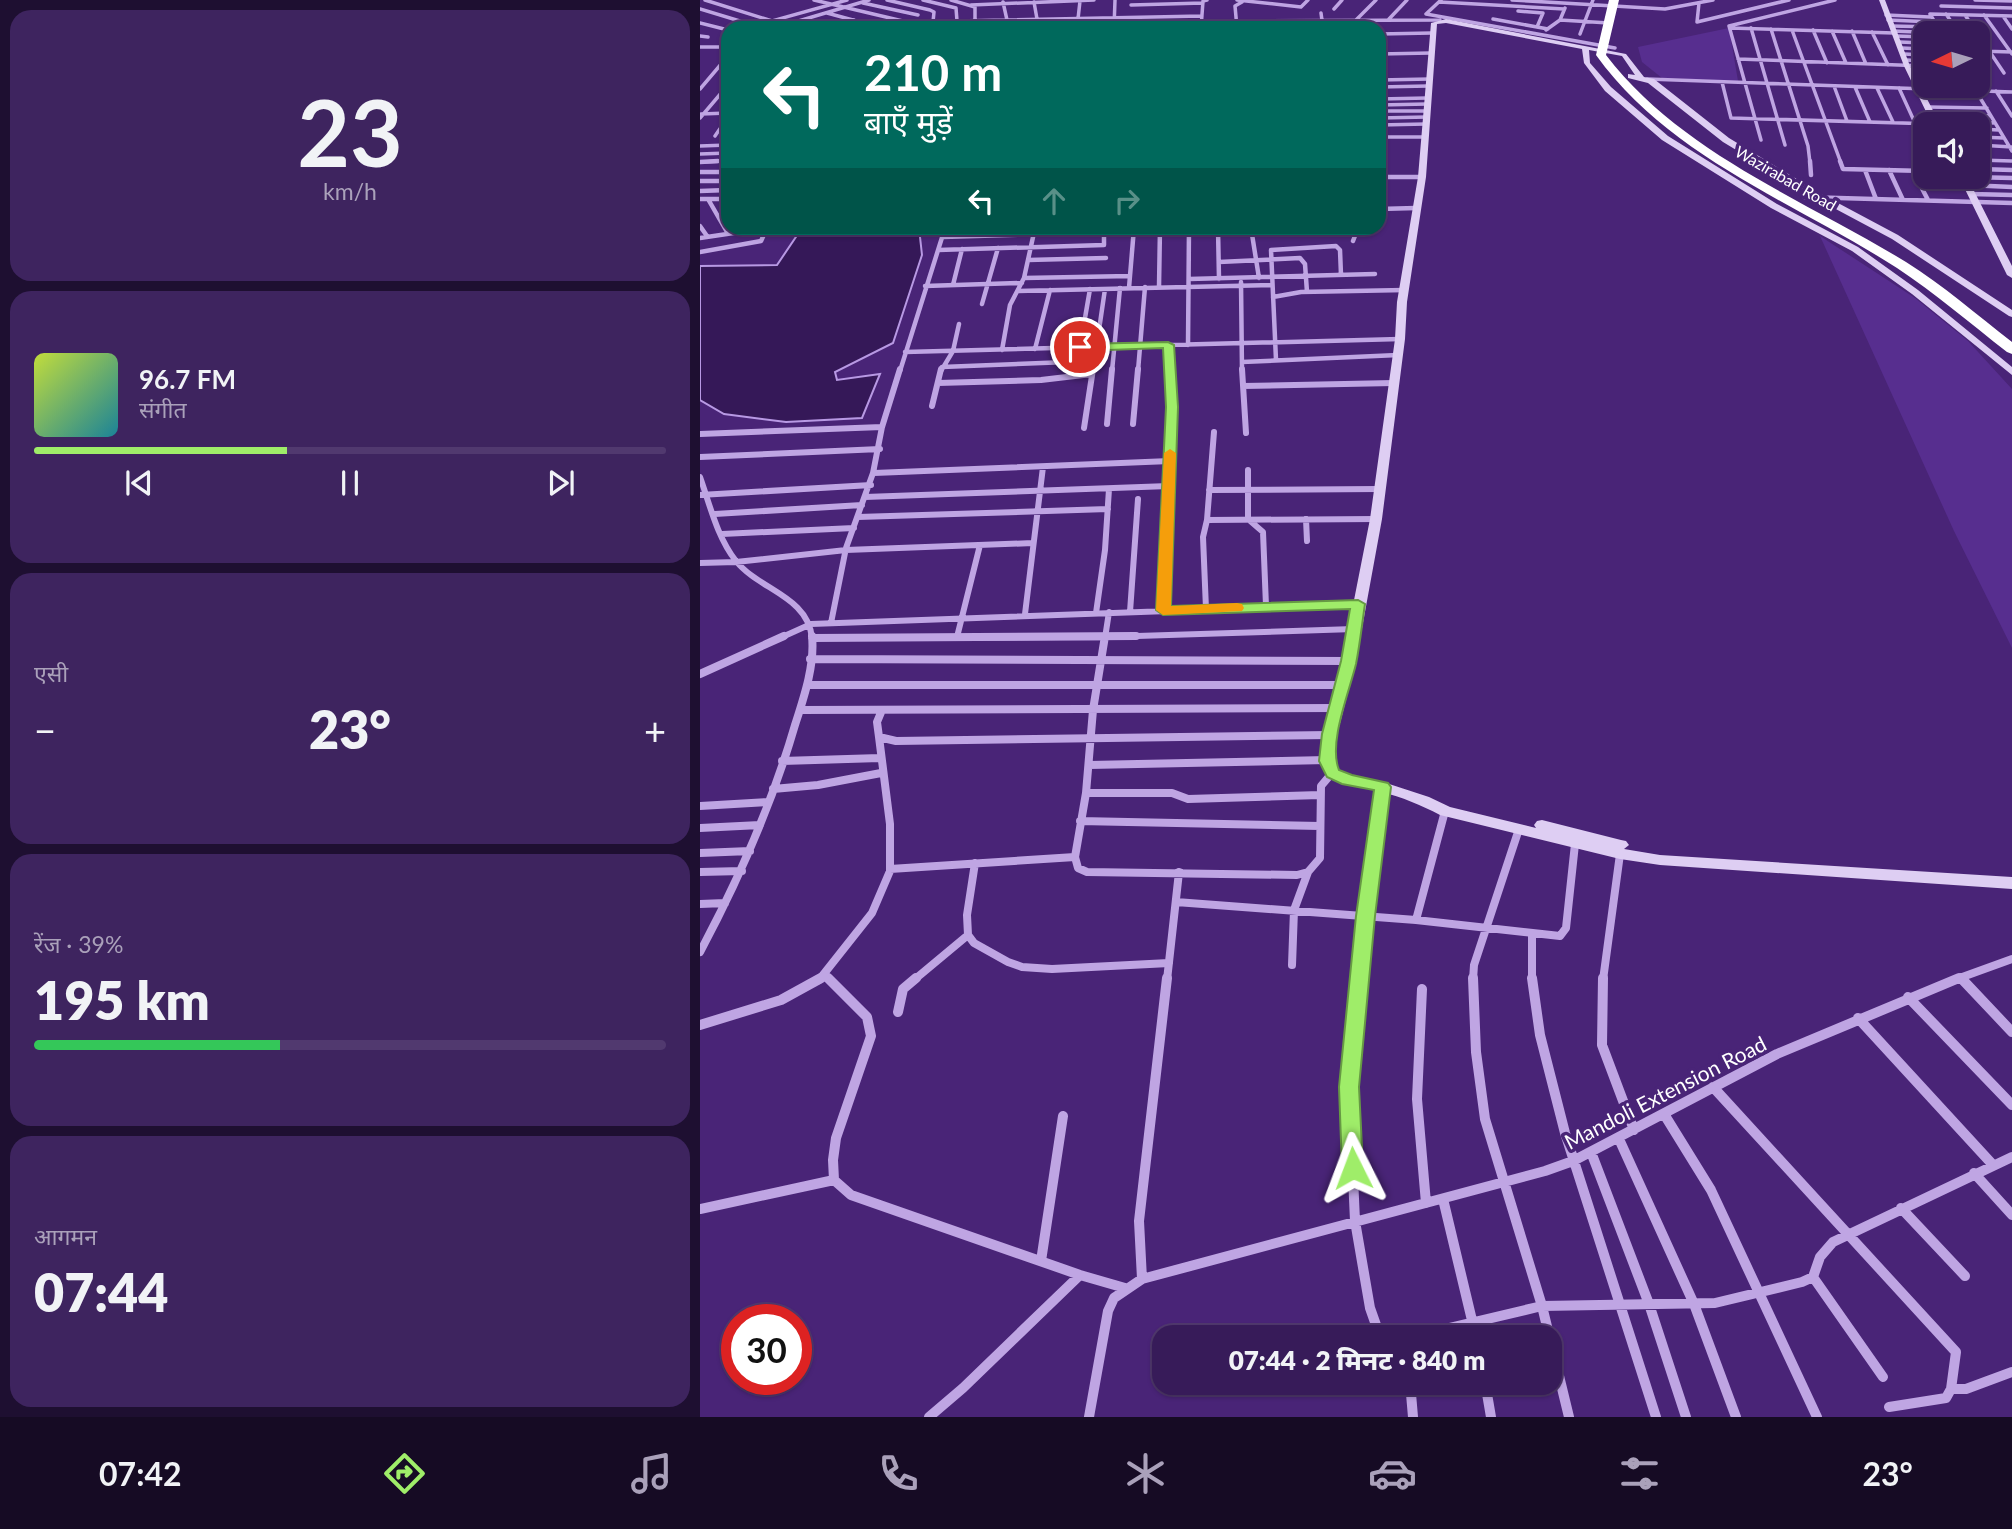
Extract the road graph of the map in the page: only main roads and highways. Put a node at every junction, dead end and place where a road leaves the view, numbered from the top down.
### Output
1 (1613, 3) edge
2 (1631, 76) junction
3 (1654, 114) junction
4 (1636, 115) road end
5 (2012, 330) edge
6 (2012, 349) edge

1 - 2 highway, Wazirabad Road
2 - 3 highway, Wazirabad Road
2 - 5 highway, Wazirabad Road
3 - 4 highway
3 - 6 highway, Wazirabad Road

